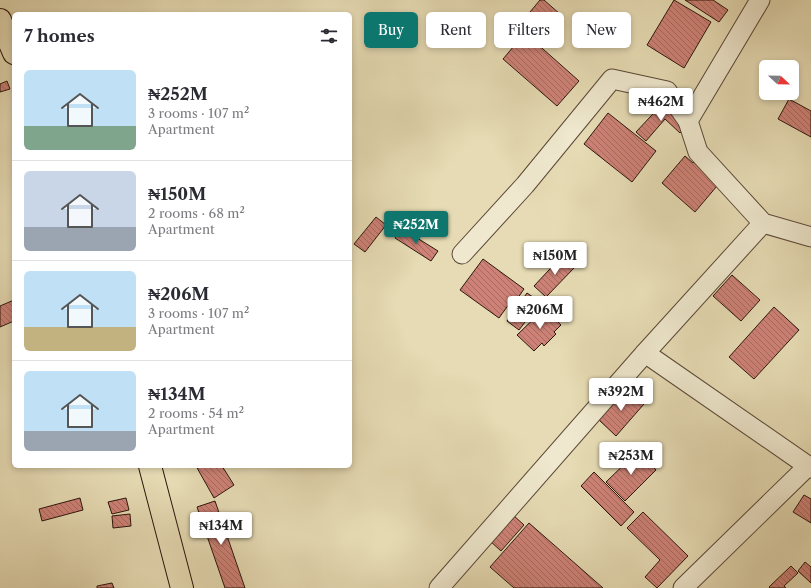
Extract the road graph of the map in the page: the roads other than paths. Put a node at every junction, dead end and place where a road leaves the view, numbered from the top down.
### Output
1 (760, 0) edge
2 (0, 20) edge
3 (12, 48) edge
4 (688, 121) junction
5 (763, 223) junction
6 (811, 237) edge
7 (462, 254) dead end
8 (645, 353) junction
9 (809, 467) edge
10 (151, 468) edge
11 (182, 588) edge
12 (439, 588) edge
13 (683, 588) edge

1 - 4 street
2 - 3 main road
4 - 5 street
4 - 7 street
5 - 6 street
5 - 8 street
8 - 9 street
8 - 12 street
9 - 13 street
10 - 11 main road

